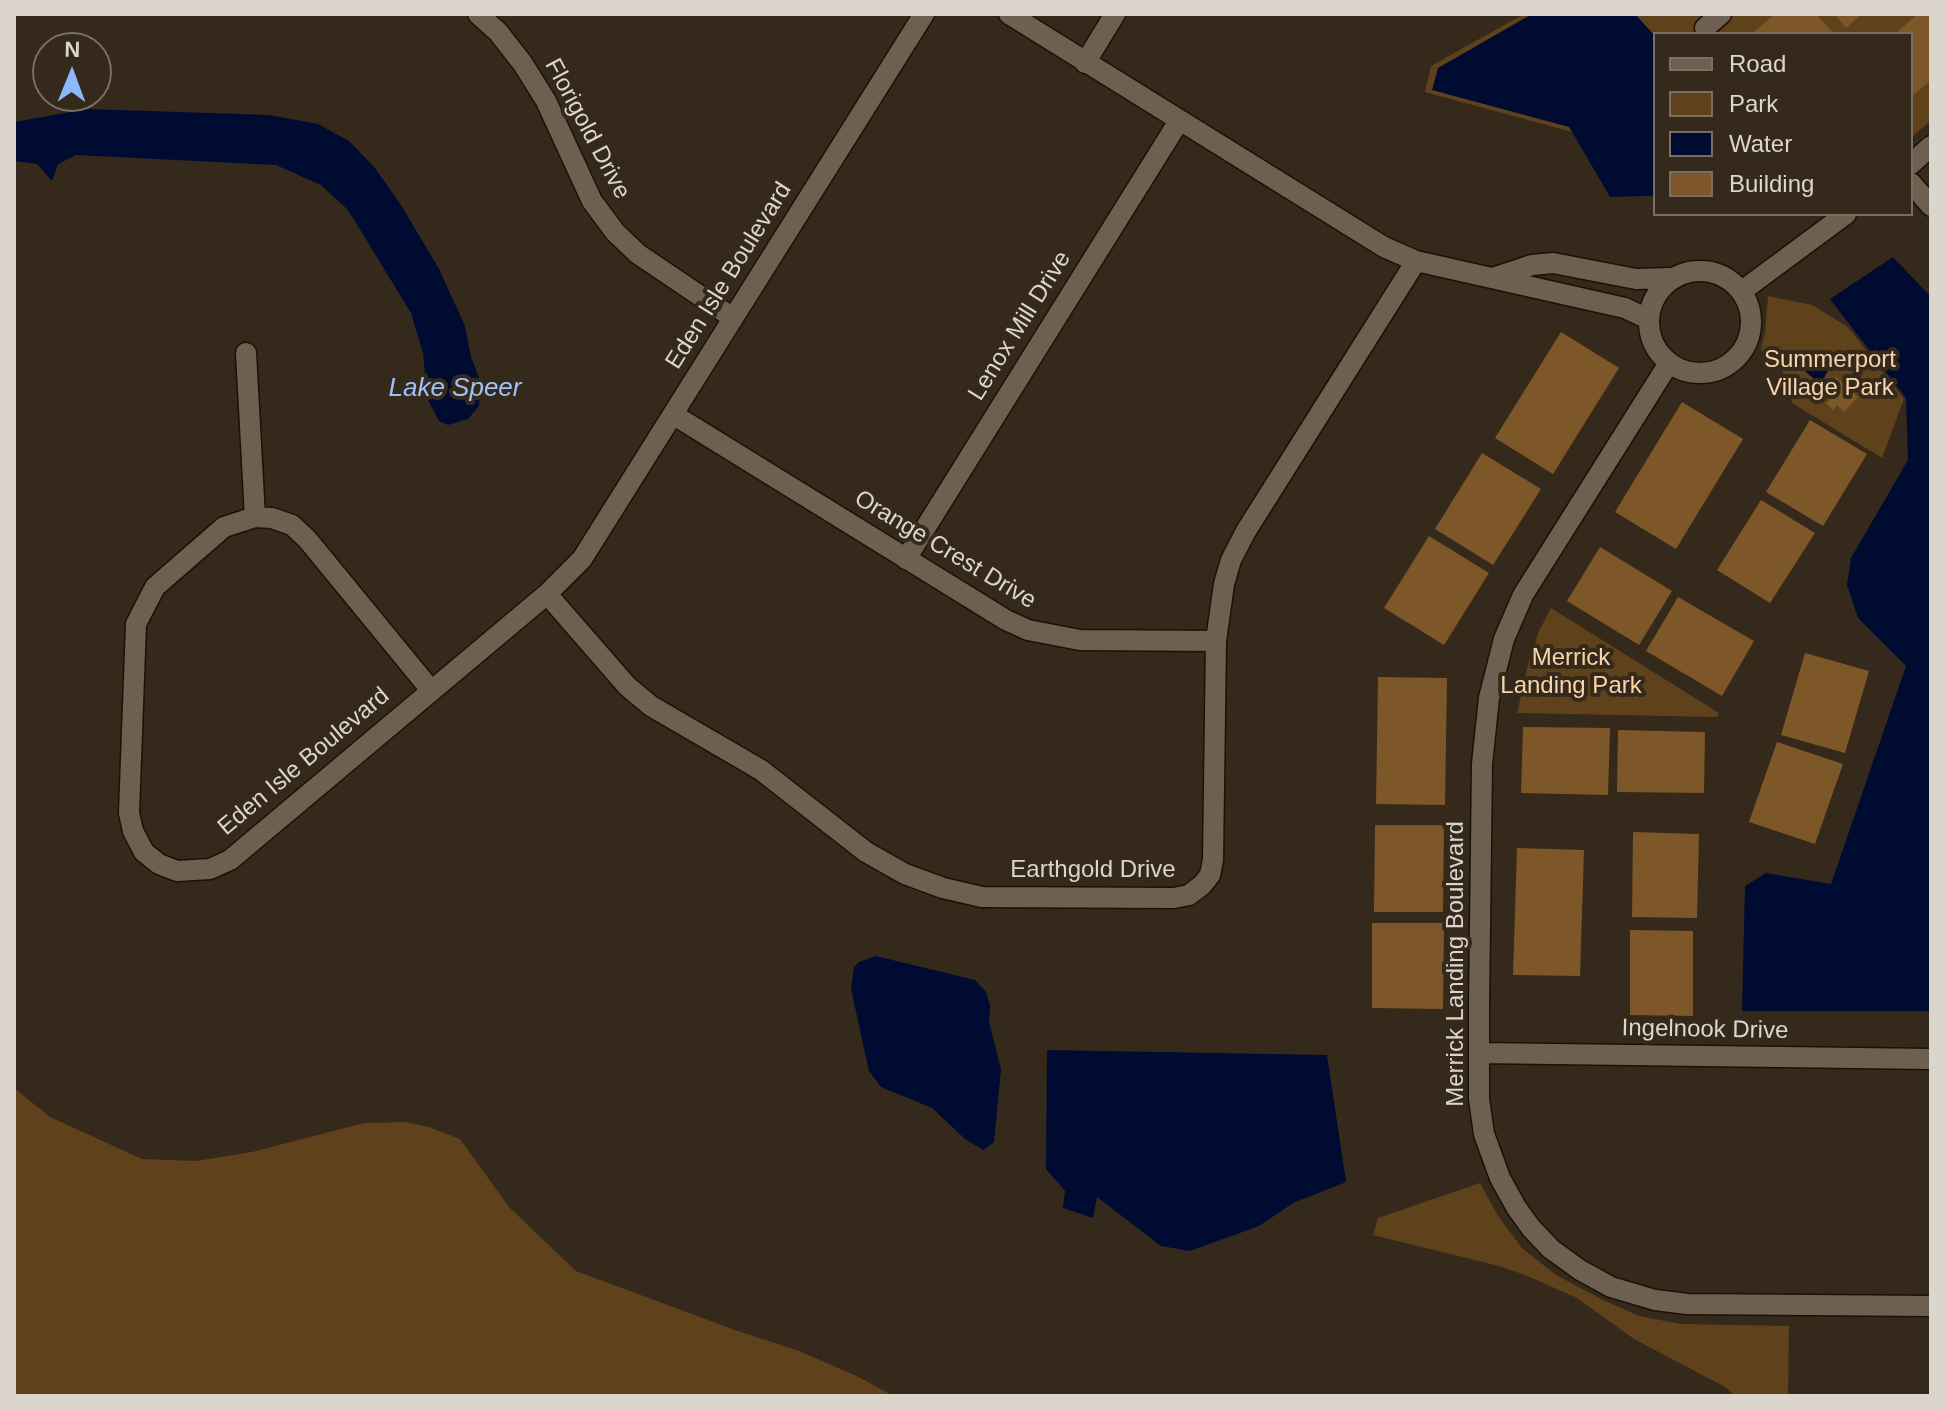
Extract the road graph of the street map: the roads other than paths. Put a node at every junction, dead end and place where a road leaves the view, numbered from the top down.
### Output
1 (478, 14) edge
2 (924, 14) edge
3 (1009, 14) edge
4 (1115, 14) edge
5 (1721, 14) edge
6 (1705, 28) dead end
7 (1085, 63) junction
8 (1179, 121) junction
9 (1931, 146) edge
10 (1913, 162) edge
11 (1913, 185) edge
12 (1931, 206) edge
13 (1843, 216) edge
14 (1416, 261) junction
15 (1492, 278) junction
16 (1671, 278) junction
17 (1742, 291) junction
18 (733, 318) junction
19 (1648, 319) junction
20 (246, 353) dead end
21 (1669, 363) junction
22 (674, 415) junction
23 (255, 517) junction
24 (906, 559) junction
25 (547, 594) junction
26 (1216, 641) junction
27 (430, 689) junction
28 (1479, 1053) junction
29 (1931, 1059) edge
30 (1931, 1306) edge

1 - 18 street, Florigold Drive
2 - 18 street, Eden Isle Boulevard
3 - 7 street
4 - 7 street
5 - 6 street
7 - 8 street
8 - 14 street
8 - 24 street, Lenox Mill Drive
9 - 10 street
11 - 12 street
13 - 17 street
14 - 15 street
14 - 26 street, Earthgold Drive
15 - 16 street
15 - 19 street
16 - 17 street
16 - 19 street
17 - 21 street
18 - 22 street, Eden Isle Boulevard
19 - 21 street
20 - 23 street
21 - 28 street, Merrick Landing Boulevard
22 - 24 street, Orange Crest Drive
22 - 25 street, Eden Isle Boulevard
23 - 27 street
23 - 27 street, Eden Isle Boulevard
24 - 26 street, Orange Crest Drive
25 - 26 street, Earthgold Drive
25 - 27 street, Eden Isle Boulevard
28 - 29 street, Ingelnook Drive
28 - 30 street, Merrick Landing Boulevard

